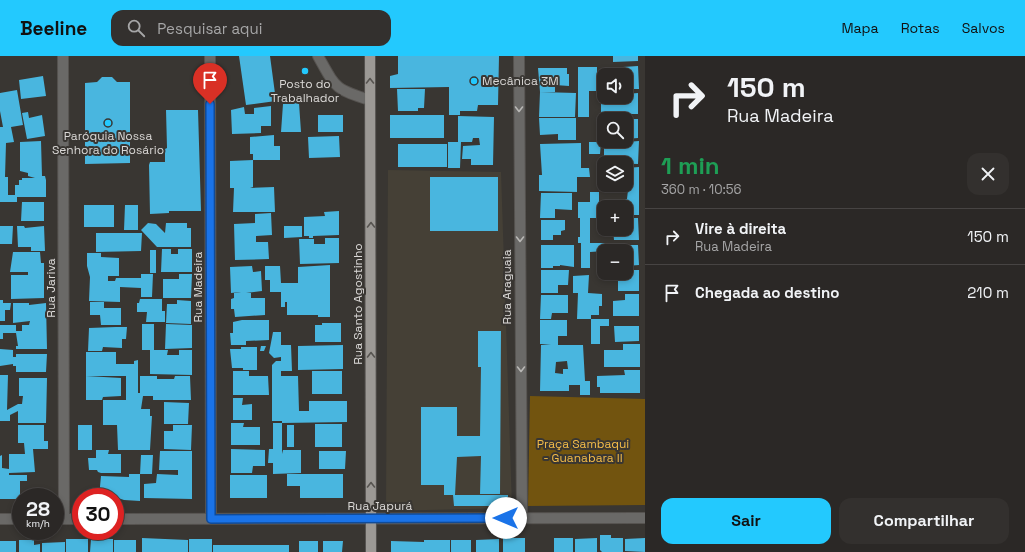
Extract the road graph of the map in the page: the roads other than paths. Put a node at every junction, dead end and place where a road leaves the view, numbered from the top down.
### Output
1 (63, 56) edge
2 (210, 56) edge
3 (318, 56) edge
4 (370, 56) edge
5 (519, 56) edge
6 (370, 100) junction
7 (60, 488) edge
8 (522, 518) junction
9 (645, 518) edge
10 (0, 519) edge
11 (12, 519) edge
12 (124, 519) edge
13 (211, 519) junction
14 (371, 519) junction
15 (371, 552) edge

1 - 7 street, Rua Jariva
2 - 13 street, Rua Madeira
3 - 6 street
6 -> 4 main road, Rua Santo Agostinho
5 -> 8 street, Rua Araguaia
14 -> 6 main road, Rua Santo Agostinho
8 - 9 street, Rua Japurá
8 - 14 street, Rua Japurá
10 - 11 street
12 - 13 street, Rua Japurá
13 - 14 street, Rua Japurá
14 - 15 main road, Rua Santo Agostinho

